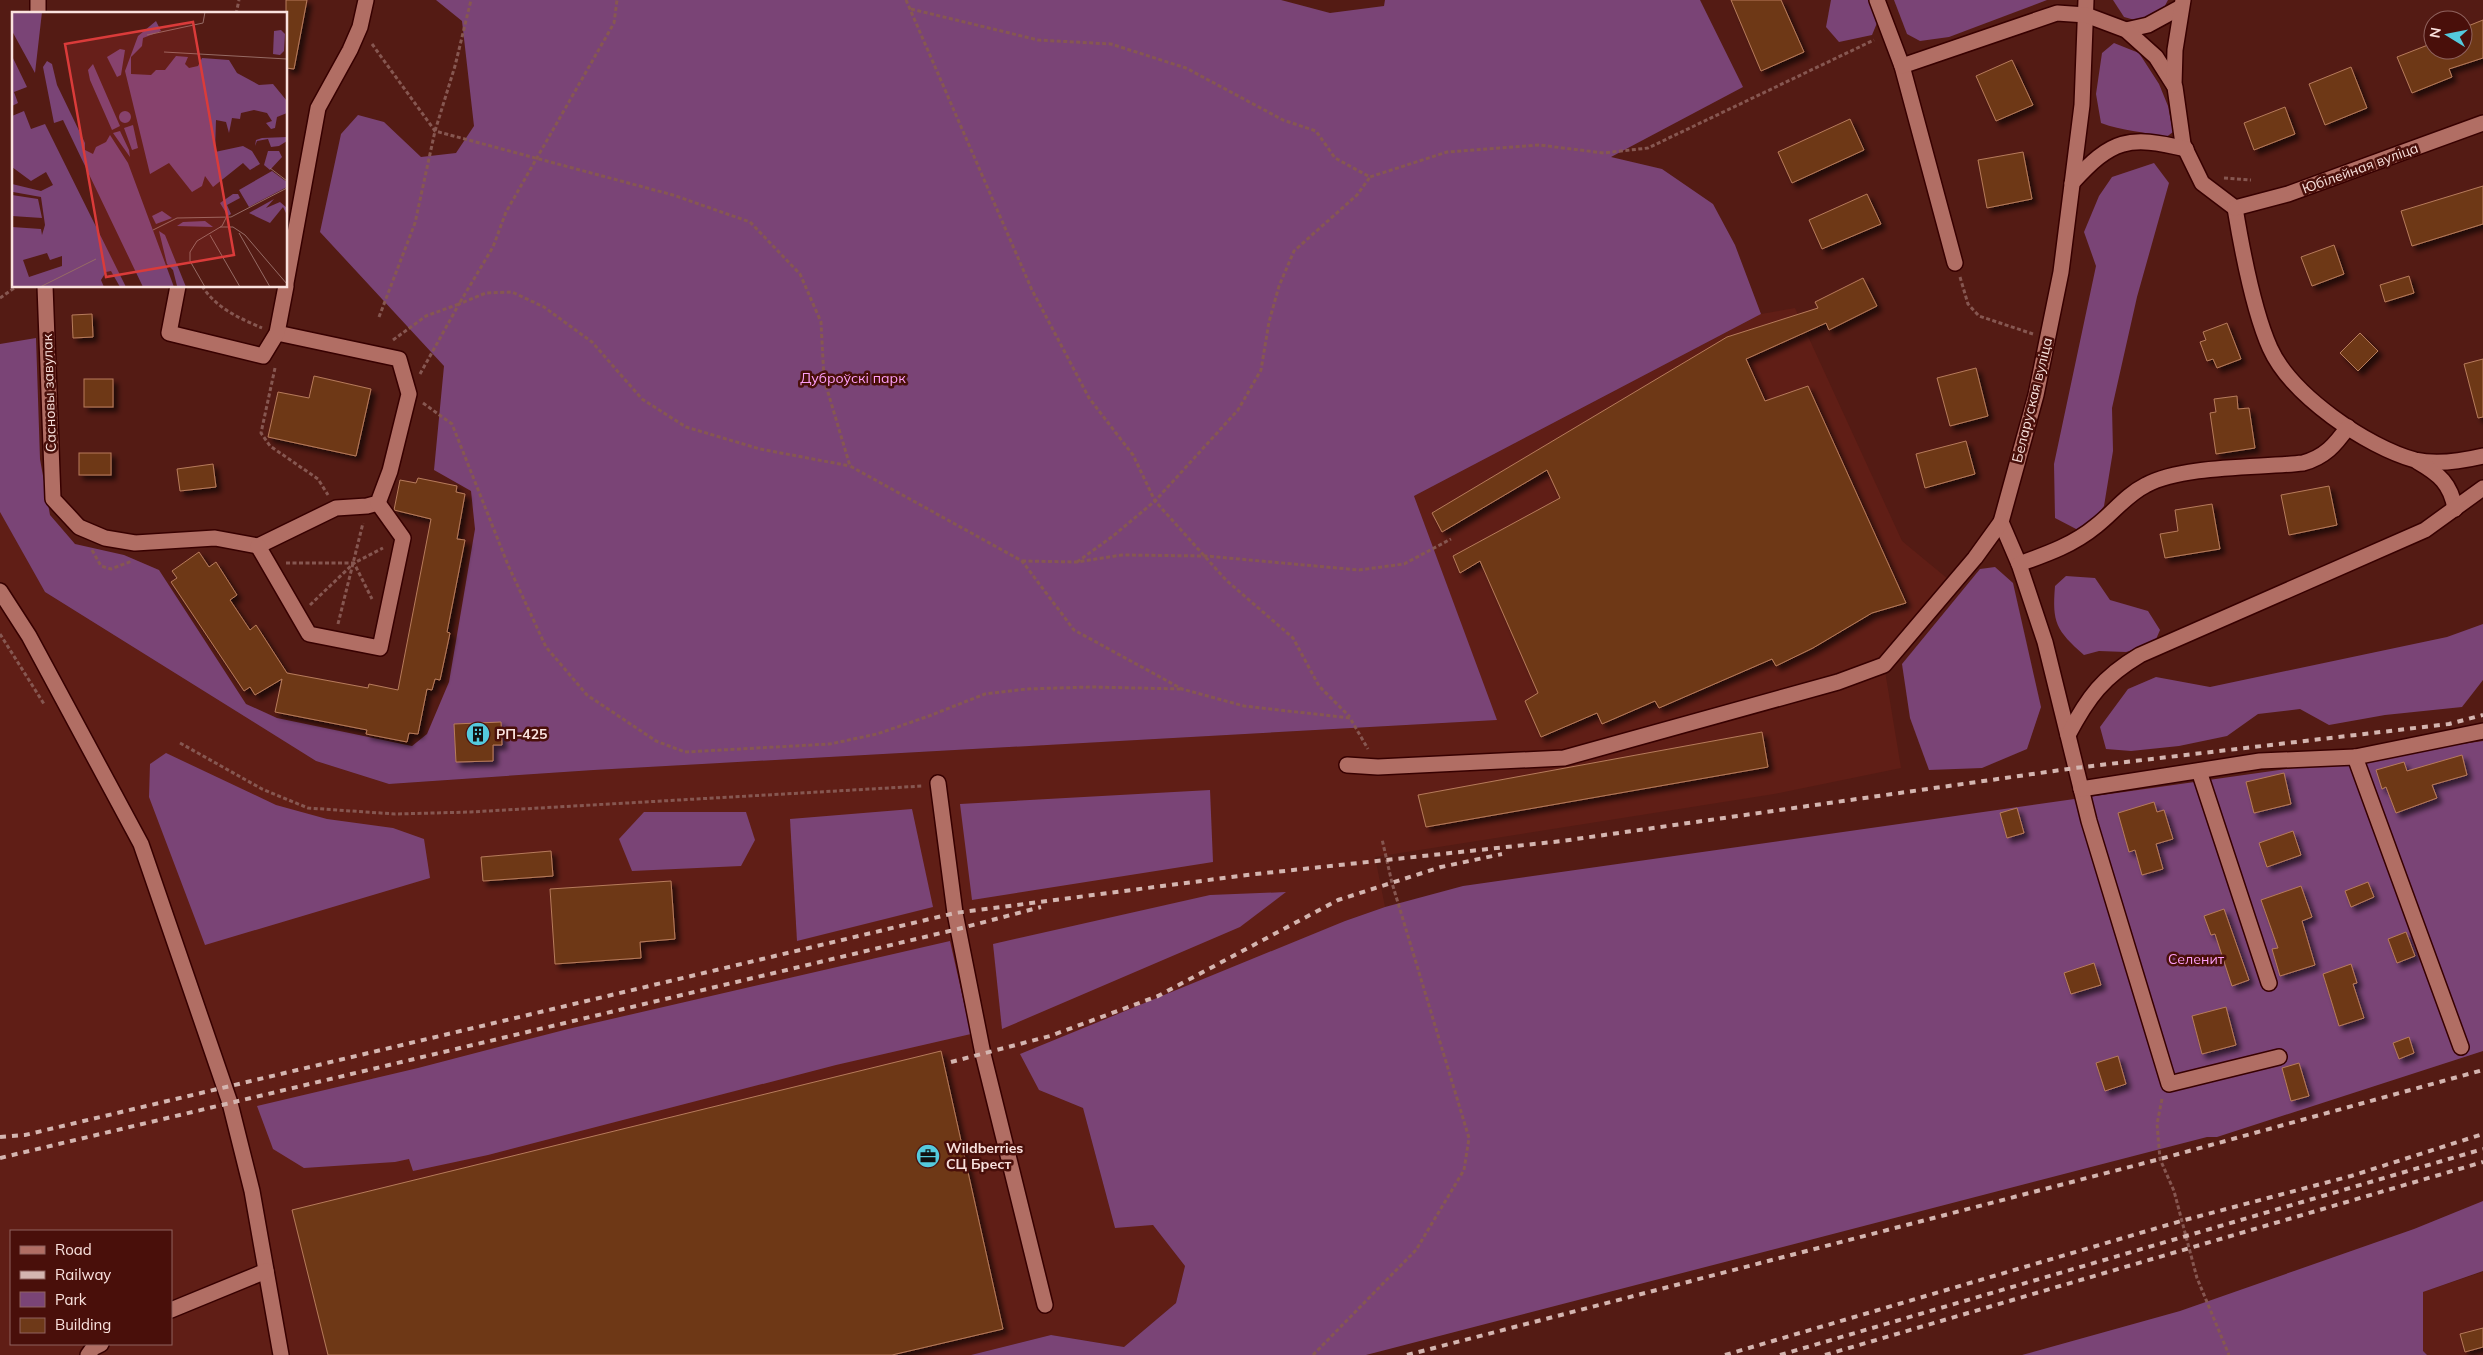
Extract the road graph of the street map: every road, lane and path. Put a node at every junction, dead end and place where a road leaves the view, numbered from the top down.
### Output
1 (366, 0) edge
2 (472, 0) edge
3 (617, 0) edge
4 (906, 0) edge
5 (1877, 0) edge
6 (2181, 2) edge
7 (2086, 7) edge
8 (911, 9) junction
9 (360, 27) junction
10 (2126, 30) junction
11 (1889, 33) junction
12 (1902, 66) junction
13 (2174, 87) junction
14 (2483, 123) edge
15 (434, 131) junction
16 (2186, 149) junction
17 (537, 158) junction
18 (1370, 177) junction
19 (2072, 183) junction
20 (2235, 208) junction
21 (1955, 262) joint
22 (288, 274) edge
23 (14, 288) edge
24 (45, 288) edge
25 (178, 288) edge
26 (203, 288) edge
27 (285, 288) edge
28 (0, 298) edge
29 (459, 304) junction
30 (379, 317) dead end
31 (272, 334) junction
32 (2048, 338) junction
33 (374, 353) junction
34 (409, 394) junction
35 (2348, 426) junction
36 (2483, 456) edge
37 (2416, 460) junction
38 (850, 466) junction
39 (2483, 488) edge
40 (1155, 501) junction
41 (372, 504) junction
42 (336, 508) junction
43 (2455, 509) junction
44 (2001, 522) junction
45 (404, 538) junction
46 (1451, 539) dead end
47 (258, 546) junction
48 (1206, 556) junction
49 (1022, 561) junction
50 (1076, 562) junction
51 (267, 563) junction
52 (354, 563) junction
53 (2019, 564) junction
54 (0, 591) edge
55 (298, 615) junction
56 (385, 625) junction
57 (334, 639) junction
58 (1182, 689) junction
59 (1350, 718) junction
60 (2482, 733) edge
61 (2068, 735) junction
62 (180, 743) dead end
63 (2355, 757) junction
64 (1347, 765) dead end
65 (1378, 767) junction
66 (2199, 771) junction
67 (938, 784) joint
68 (2081, 789) junction
69 (1382, 839) dead end
70 (2269, 983) dead end
71 (2461, 1047) dead end
72 (2279, 1057) dead end
73 (2169, 1084) junction
74 (266, 1271) junction
75 (1045, 1305) dead end
76 (172, 1310) edge
77 (99, 1345) edge
78 (88, 1355) edge
79 (281, 1355) edge
80 (1313, 1355) edge
81 (2229, 1355) edge

1 - 9 street
2 - 15 path
3 - 17 path
4 - 8 path
5 - 11 street
6 - 10 street
6 - 13 street
7 - 10 street
7 - 12 street
7 - 19 street, Беларуская вуліца
8 - 18 path
8 - 40 path
9 - 15 path
9 - 22 street
10 - 13 street
11 - 12 street
11 - 18 path
12 - 21 street
13 - 16 street
14 - 20 street, Юбілейная вуліца
15 - 17 path
15 - 30 path
16 - 19 street
16 - 20 street
17 - 29 path
17 - 38 path
18 - 40 path
19 - 32 street, Беларуская вуліца
20 - 35 street
21 - 32 path
23 - 28 path
24 - 47 street, Сасновы завулак
25 - 31 street
26 - 31 path
27 - 31 street
29 - 33 path
29 - 34 path
29 - 38 path
31 - 33 street
31 - 42 path
32 - 44 street, Беларуская вуліца
33 - 34 street
34 - 41 street
34 - 58 path
35 - 37 street
35 - 53 street
36 - 37 street
37 - 43 street
38 - 49 path
39 - 43 street
40 - 48 path
40 - 50 path
41 - 42 street
41 - 45 street
41 - 52 path
42 - 47 street
43 - 61 street
44 - 53 street
44 - 65 street
45 - 52 path
45 - 56 street
46 - 48 path
47 - 51 street
48 - 50 path
48 - 59 path
49 - 50 path
49 - 58 path
51 - 52 path
51 - 55 street
52 - 55 path
52 - 56 path
52 - 57 path
53 - 61 street
54 - 74 street
55 - 57 street
56 - 57 street
58 - 59 path
59 - 65 path
60 - 63 street
61 - 68 street
62 - 67 path
63 - 66 street
63 - 71 street
64 - 65 street
66 - 68 street
66 - 70 street
67 - 75 street
68 - 73 street
69 - 80 path
72 - 73 street
73 - 81 path
74 - 76 street
74 - 79 street
77 - 78 street

